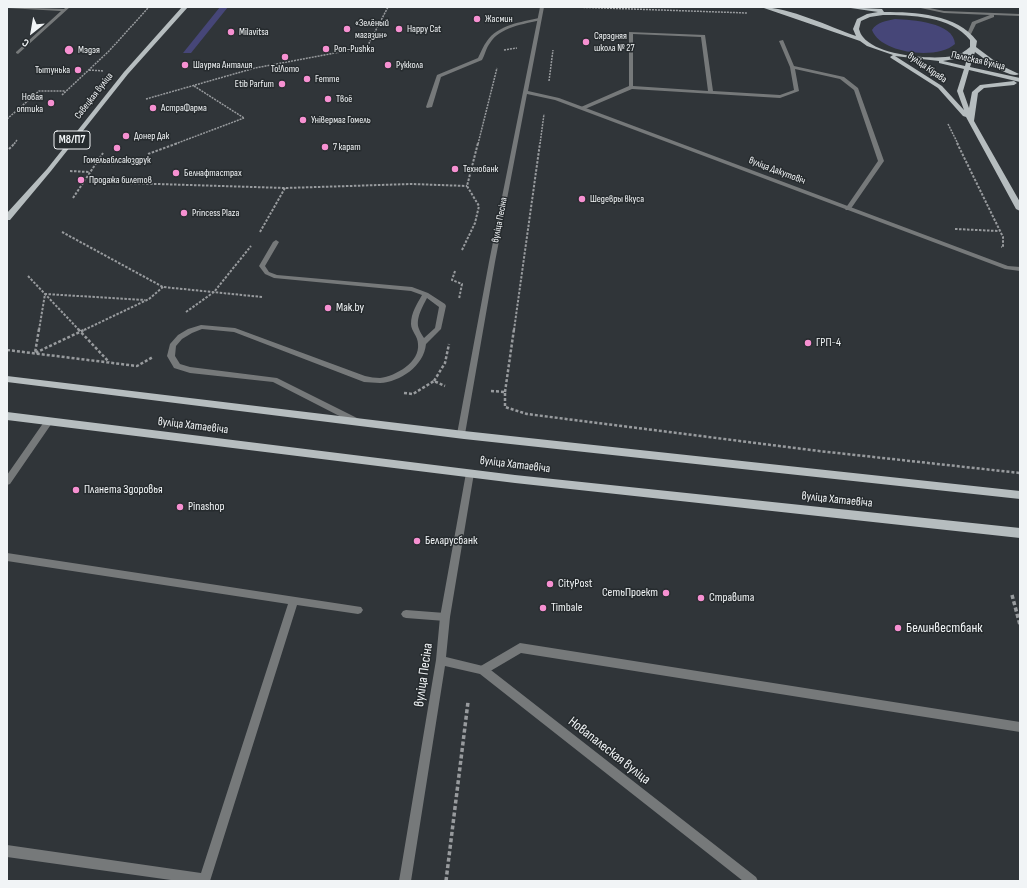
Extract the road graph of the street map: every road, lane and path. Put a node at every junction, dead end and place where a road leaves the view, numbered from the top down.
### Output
1 (7, 7) edge
2 (148, 7) edge
3 (185, 7) edge
4 (388, 7) edge
5 (542, 7) edge
6 (764, 7) edge
7 (847, 7) edge
8 (914, 7) edge
9 (918, 7) edge
10 (66, 9) edge
11 (880, 9) edge
12 (900, 13) junction
13 (998, 14) junction
14 (1020, 14) edge
15 (872, 15) junction
16 (938, 18) junction
17 (539, 19) junction
18 (969, 34) junction
19 (862, 40) junction
20 (781, 41) dead end
21 (554, 44) dead end
22 (519, 47) dead end
23 (973, 48) junction
24 (501, 50) dead end
25 (886, 52) junction
26 (18, 53) dead end
27 (931, 60) junction
28 (497, 66) dead end
29 (792, 67) junction
30 (968, 68) junction
31 (1020, 76) edge
32 (1020, 80) edge
33 (1020, 84) edge
34 (194, 86) junction
35 (631, 87) junction
36 (66, 91) junction
37 (526, 92) junction
38 (711, 92) junction
39 (62, 95) dead end
40 (547, 96) junction
41 (146, 99) dead end
42 (429, 107) dead end
43 (583, 108) junction
44 (7, 120) edge
45 (971, 121) junction
46 (17, 140) dead end
47 (8, 149) edge
48 (103, 153) dead end
49 (148, 154) dead end
50 (126, 183) dead end
51 (467, 186) junction
52 (285, 188) junction
53 (73, 198) dead end
54 (848, 209) junction
55 (1020, 209) edge
56 (7, 218) edge
57 (62, 232) dead end
58 (259, 234) dead end
59 (276, 242) dead end
60 (462, 250) dead end
61 (1020, 269) edge
62 (28, 276) dead end
63 (164, 287) junction
64 (45, 294) junction
65 (426, 294) junction
66 (262, 297) dead end
67 (145, 300) junction
68 (80, 332) junction
69 (422, 343) junction
70 (7, 350) edge
71 (36, 354) junction
72 (7, 378) edge
73 (492, 391) dead end
74 (505, 392) junction
75 (7, 416) edge
76 (49, 421) junction
77 (359, 422) junction
78 (461, 434) junction
79 (470, 473) junction
80 (1020, 473) edge
81 (7, 482) edge
82 (1020, 495) edge
83 (1020, 534) edge
84 (7, 557) edge
85 (1012, 595) dead end
86 (294, 600) junction
87 (358, 610) dead end
88 (406, 614) dead end
89 (445, 617) junction
90 (1020, 625) edge
91 (441, 660) junction
92 (483, 670) junction
93 (468, 702) dead end
94 (1020, 727) edge
95 (7, 851) edge
96 (204, 880) edge
97 (406, 881) edge
98 (446, 881) edge
99 (752, 881) edge

1 - 10 street
2 - 36 path
3 - 56 main road, Савецкая вуліца / М8/П7
4 - 34 path
5 - 17 street, вуліца Песіна
6 - 19 main road
7 - 11 main road
8 - 16 main road
9 - 13 street
10 - 26 street
11 - 12 main road
11 - 15 main road
12 - 15 main road
12 - 16 main road
13 - 14 street
13 - 18 street
15 - 19 main road
16 - 18 main road
17 - 37 street, вуліца Песіна
17 - 42 street
18 - 23 main road
19 - 25 main road
20 - 29 street
21 - 40 path
22 - 24 path
23 - 27 main road
23 - 30 main road, вуліца Кірава
23 - 31 main road, Палеская вуліца
25 - 27 main road
25 - 45 main road, вуліца Кірава
27 - 30 main road, Палеская вуліца
28 - 51 path
29 - 38 street
29 - 54 street
30 - 32 main road, Палеская вуліца
30 - 45 main road, вуліца Кірава
33 - 45 main road
34 - 41 path
34 - 49 path
35 - 38 street
35 - 38 street
35 - 43 street
36 - 39 path
36 - 44 path
37 - 40 street, вуліца Дакутовіч
37 - 78 street, вуліца Песіна
40 - 43 street, вуліца Дакутовіч
40 - 74 path
43 - 54 street, вуліца Дакутовіч
45 - 55 main road, вуліца Кірава
46 - 47 path
48 - 53 path
50 - 52 path
51 - 52 path
51 - 60 path
52 - 58 path
54 - 61 street, вуліца Дакутовіч
57 - 63 path
59 - 65 street
62 - 64 path
63 - 66 path
63 - 67 path
64 - 67 path
64 - 68 path
64 - 71 path
65 - 69 street
65 - 69 street
67 - 68 path
68 - 71 path
68 - 71 path
69 - 77 street
70 - 71 path
72 - 77 main road, вуліца Хатаевіча
73 - 74 path
74 - 80 path
75 - 76 main road, вуліца Хатаевіча
76 - 79 main road, вуліца Хатаевіча
76 - 81 street
77 - 78 main road, вуліца Хатаевіча
78 - 82 main road, вуліца Хатаевіча
79 - 83 main road, вуліца Хатаевіча
79 - 89 street, вуліца Песіна
84 - 86 street
85 - 90 path
86 - 87 street
86 - 96 street
88 - 89 street
89 - 91 street, вуліца Песіна
91 - 92 street, Новапалеская вуліца
91 - 97 street, вуліца Песіна
92 - 94 street
92 - 99 street, Новапалеская вуліца
93 - 98 path
95 - 96 street

